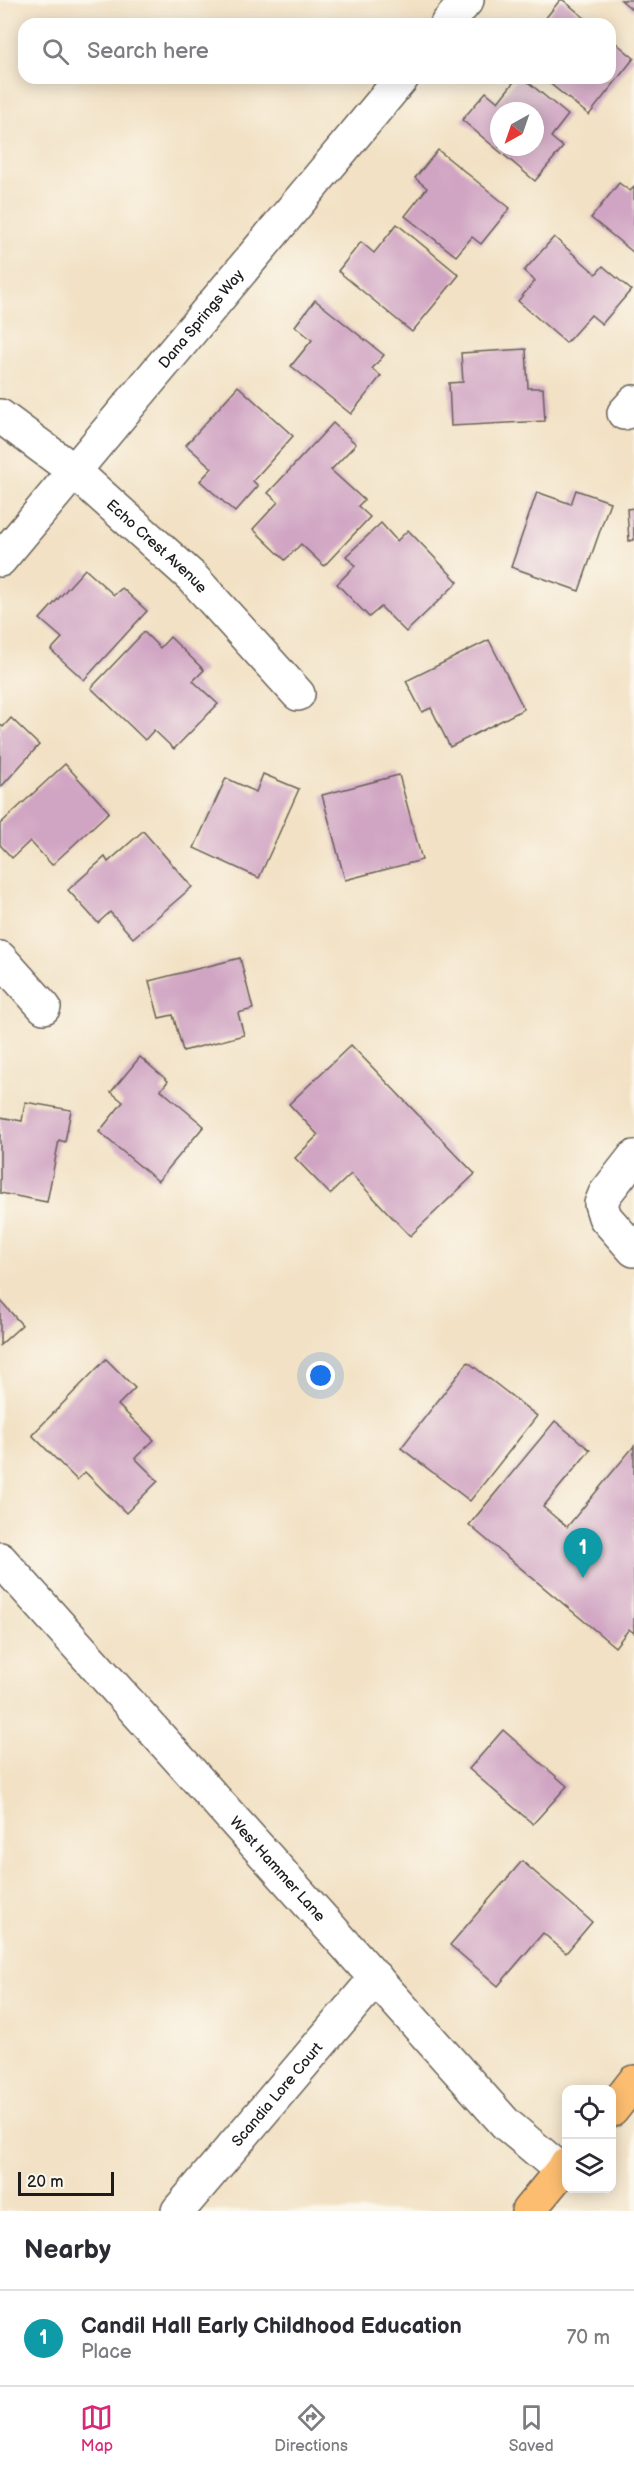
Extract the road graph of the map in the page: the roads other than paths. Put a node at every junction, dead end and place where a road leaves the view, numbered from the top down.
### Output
1 (467, 0) edge
2 (452, 18) edge
3 (397, 84) edge
4 (0, 417) edge
5 (74, 471) junction
6 (0, 560) edge
7 (298, 694) dead end
8 (0, 958) edge
9 (44, 1007) dead end
10 (634, 1157) edge
11 (634, 1250) edge
12 (0, 1559) edge
13 (376, 1978) junction
14 (634, 2082) edge
15 (616, 2105) edge
16 (562, 2166) edge
17 (562, 2170) edge
18 (178, 2211) edge
19 (528, 2211) edge

1 - 2 street
3 - 5 street, Dana Springs Way
4 - 5 street, Echo Crest Avenue
5 - 6 street, Dana Springs Way
5 - 7 street, Echo Crest Avenue
8 - 9 street
10 - 11 street
12 - 13 street, West Hammer Lane
13 - 16 street, West Hammer Lane
13 - 18 street, Scandia Lore Court
14 - 15 main road
17 - 19 main road

